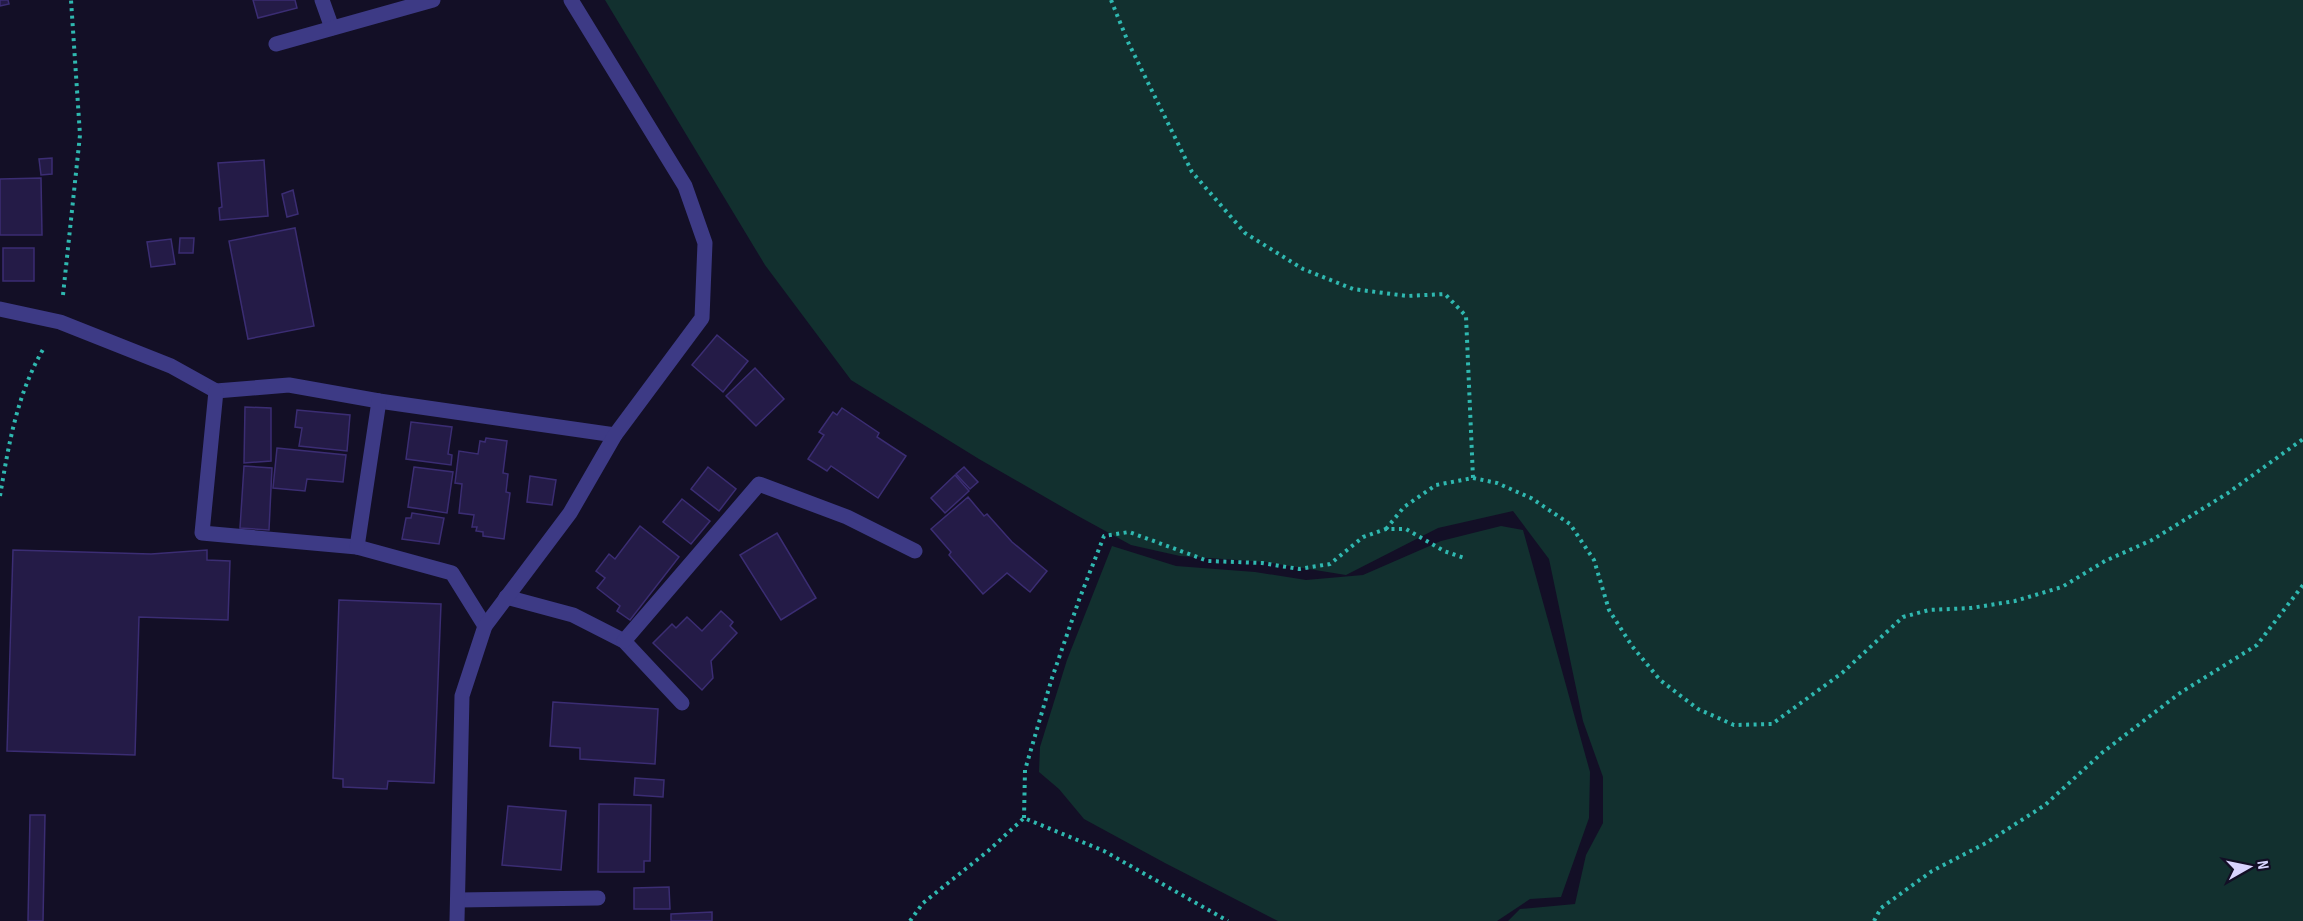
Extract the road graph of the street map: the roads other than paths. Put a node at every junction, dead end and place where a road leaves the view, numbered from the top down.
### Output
1 (322, 0) edge
2 (433, 0) edge
3 (571, 0) edge
4 (332, 28) junction
5 (276, 44) dead end
6 (0, 309) edge
7 (216, 391) junction
8 (379, 401) junction
9 (615, 435) junction
10 (357, 548) junction
11 (915, 551) dead end
12 (506, 597) junction
13 (485, 626) junction
14 (624, 641) junction
15 (682, 703) dead end
16 (598, 898) dead end
17 (458, 900) junction
18 (457, 921) edge

1 - 4 street
2 - 4 street
3 - 9 street
4 - 5 street
6 - 7 street
7 - 8 street
7 - 10 street
8 - 9 street
8 - 10 street
9 - 12 street
10 - 13 street
11 - 14 street
12 - 13 street
12 - 14 street
13 - 17 street
14 - 15 street
16 - 17 street
17 - 18 street

